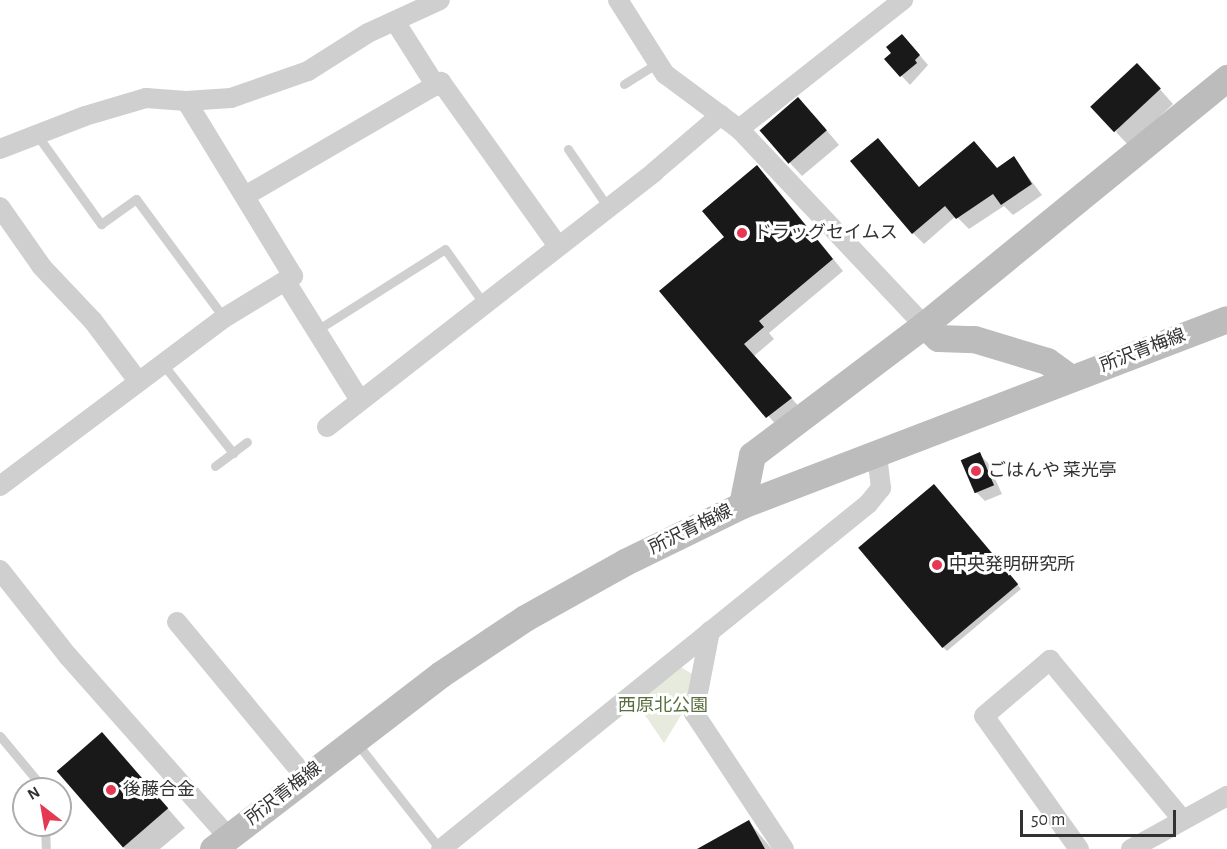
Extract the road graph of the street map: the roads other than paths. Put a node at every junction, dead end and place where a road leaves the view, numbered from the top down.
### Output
1 (440, 0) edge
2 (618, 0) edge
3 (903, 0) edge
4 (396, 23) junction
5 (658, 63) junction
6 (1227, 78) edge
7 (624, 84) dead end
8 (436, 86) junction
9 (186, 101) junction
10 (720, 115) junction
11 (739, 129) junction
12 (37, 135) junction
13 (0, 149) edge
14 (568, 149) dead end
15 (245, 196) junction
16 (607, 206) junction
17 (0, 207) edge
18 (558, 246) junction
19 (286, 282) junction
20 (483, 304) junction
21 (224, 318) junction
22 (1227, 319) edge
23 (924, 325) junction
24 (317, 330) junction
25 (162, 363) junction
26 (1070, 378) junction
27 (138, 381) junction
28 (359, 399) junction
29 (327, 427) dead end
30 (247, 442) dead end
31 (233, 453) junction
32 (878, 454) junction
33 (215, 466) dead end
34 (0, 486) edge
35 (742, 505) junction
36 (0, 570) edge
37 (177, 622) dead end
38 (710, 631) junction
39 (0, 736) edge
40 (354, 739) junction
41 (34, 777) edge
42 (305, 777) junction
43 (1227, 796) edge
44 (1183, 820) junction
45 (221, 843) edge
46 (440, 849) edge
47 (784, 849) edge
48 (1078, 849) edge
49 (1131, 849) edge

1 - 4 street
2 - 5 street
3 - 11 street
4 - 8 street
4 - 9 street
5 - 7 lane
5 - 10 street
6 - 23 main road
8 - 15 street
8 - 18 street
9 - 12 street
9 - 15 street
10 - 11 street
10 - 16 street
11 - 23 street
12 - 13 street
12 - 21 lane
14 - 16 lane
15 - 19 street
16 - 18 street
17 - 27 street
18 - 20 street
19 - 21 street
19 - 24 street
20 - 24 lane
20 - 28 street
21 - 25 street
22 - 26 main road, 所沢青梅線
23 - 26 main road
23 - 35 main road
24 - 28 street
25 - 27 street
25 - 31 lane
26 - 32 main road, 所沢青梅線
27 - 34 street
28 - 29 street
30 - 31 lane
31 - 33 lane
32 - 35 main road, 所沢青梅線
32 - 38 street
35 - 40 main road, 所沢青梅線
36 - 45 street
37 - 42 street
38 - 46 street
38 - 47 street
39 - 41 lane
40 - 42 main road, 所沢青梅線
40 - 46 lane
42 - 45 main road, 所沢青梅線
43 - 44 street
44 - 48 street
44 - 49 street

